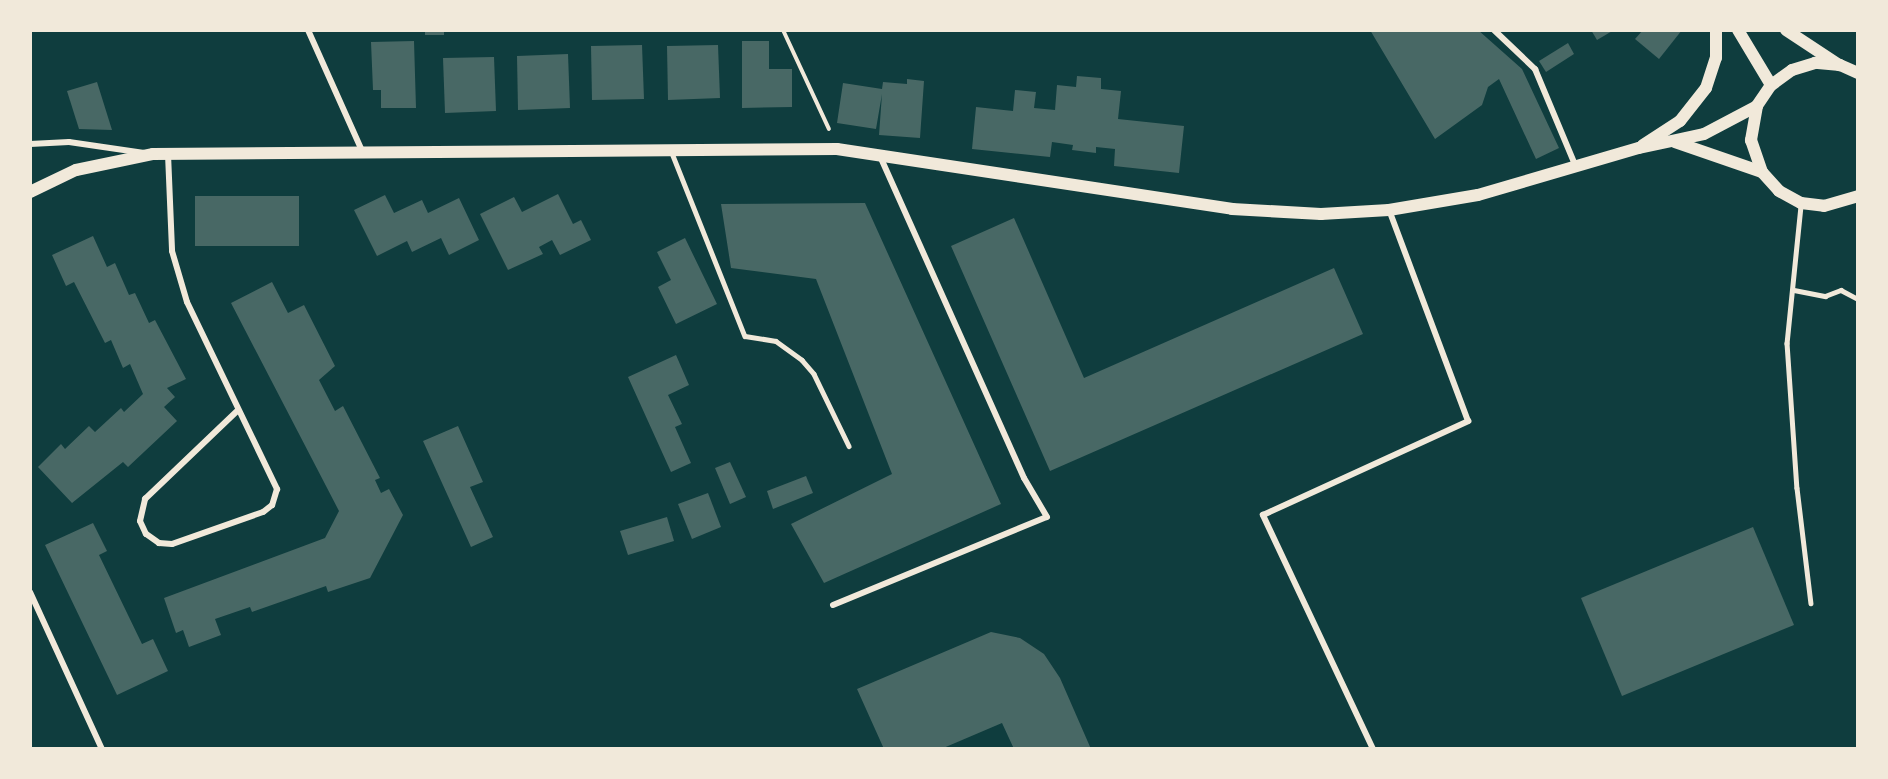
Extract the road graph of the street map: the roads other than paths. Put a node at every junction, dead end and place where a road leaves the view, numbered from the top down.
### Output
1 (308, 30) edge
2 (1494, 30) edge
3 (1716, 30) edge
4 (1738, 30) edge
5 (1786, 30) edge
6 (1840, 65) junction
7 (1858, 73) edge
8 (1772, 85) junction
9 (1757, 106) junction
10 (1674, 141) junction
11 (30, 144) edge
12 (1639, 148) junction
13 (671, 150) junction
14 (363, 153) junction
15 (878, 153) junction
16 (153, 154) junction
17 (168, 154) junction
18 (1576, 167) junction
19 (1762, 172) junction
20 (30, 192) edge
21 (1858, 196) edge
22 (1801, 203) junction
23 (1389, 210) junction
24 (1794, 290) junction
25 (1858, 300) edge
26 (237, 411) junction
27 (849, 446) dead end
28 (30, 592) edge
29 (1811, 603) dead end
30 (833, 605) dead end
31 (102, 749) edge
32 (1373, 749) edge

1 - 14 street
2 - 18 street
3 - 12 main road
4 - 8 main road
5 - 6 main road
6 - 7 main road
6 - 8 main road
8 - 9 main road
9 - 10 main road
9 - 19 main road
10 - 12 main road
10 - 19 main road
11 - 16 street
12 - 18 main road
13 - 14 main road
13 - 15 main road
13 - 27 lane
14 - 17 main road
15 - 23 main road
15 - 30 street
16 - 17 main road
16 - 20 main road
17 - 26 street
18 - 23 main road
19 - 22 main road
21 - 22 main road
22 - 24 lane
23 - 32 street
24 - 25 lane
24 - 29 lane
26 - 26 street
28 - 31 street

